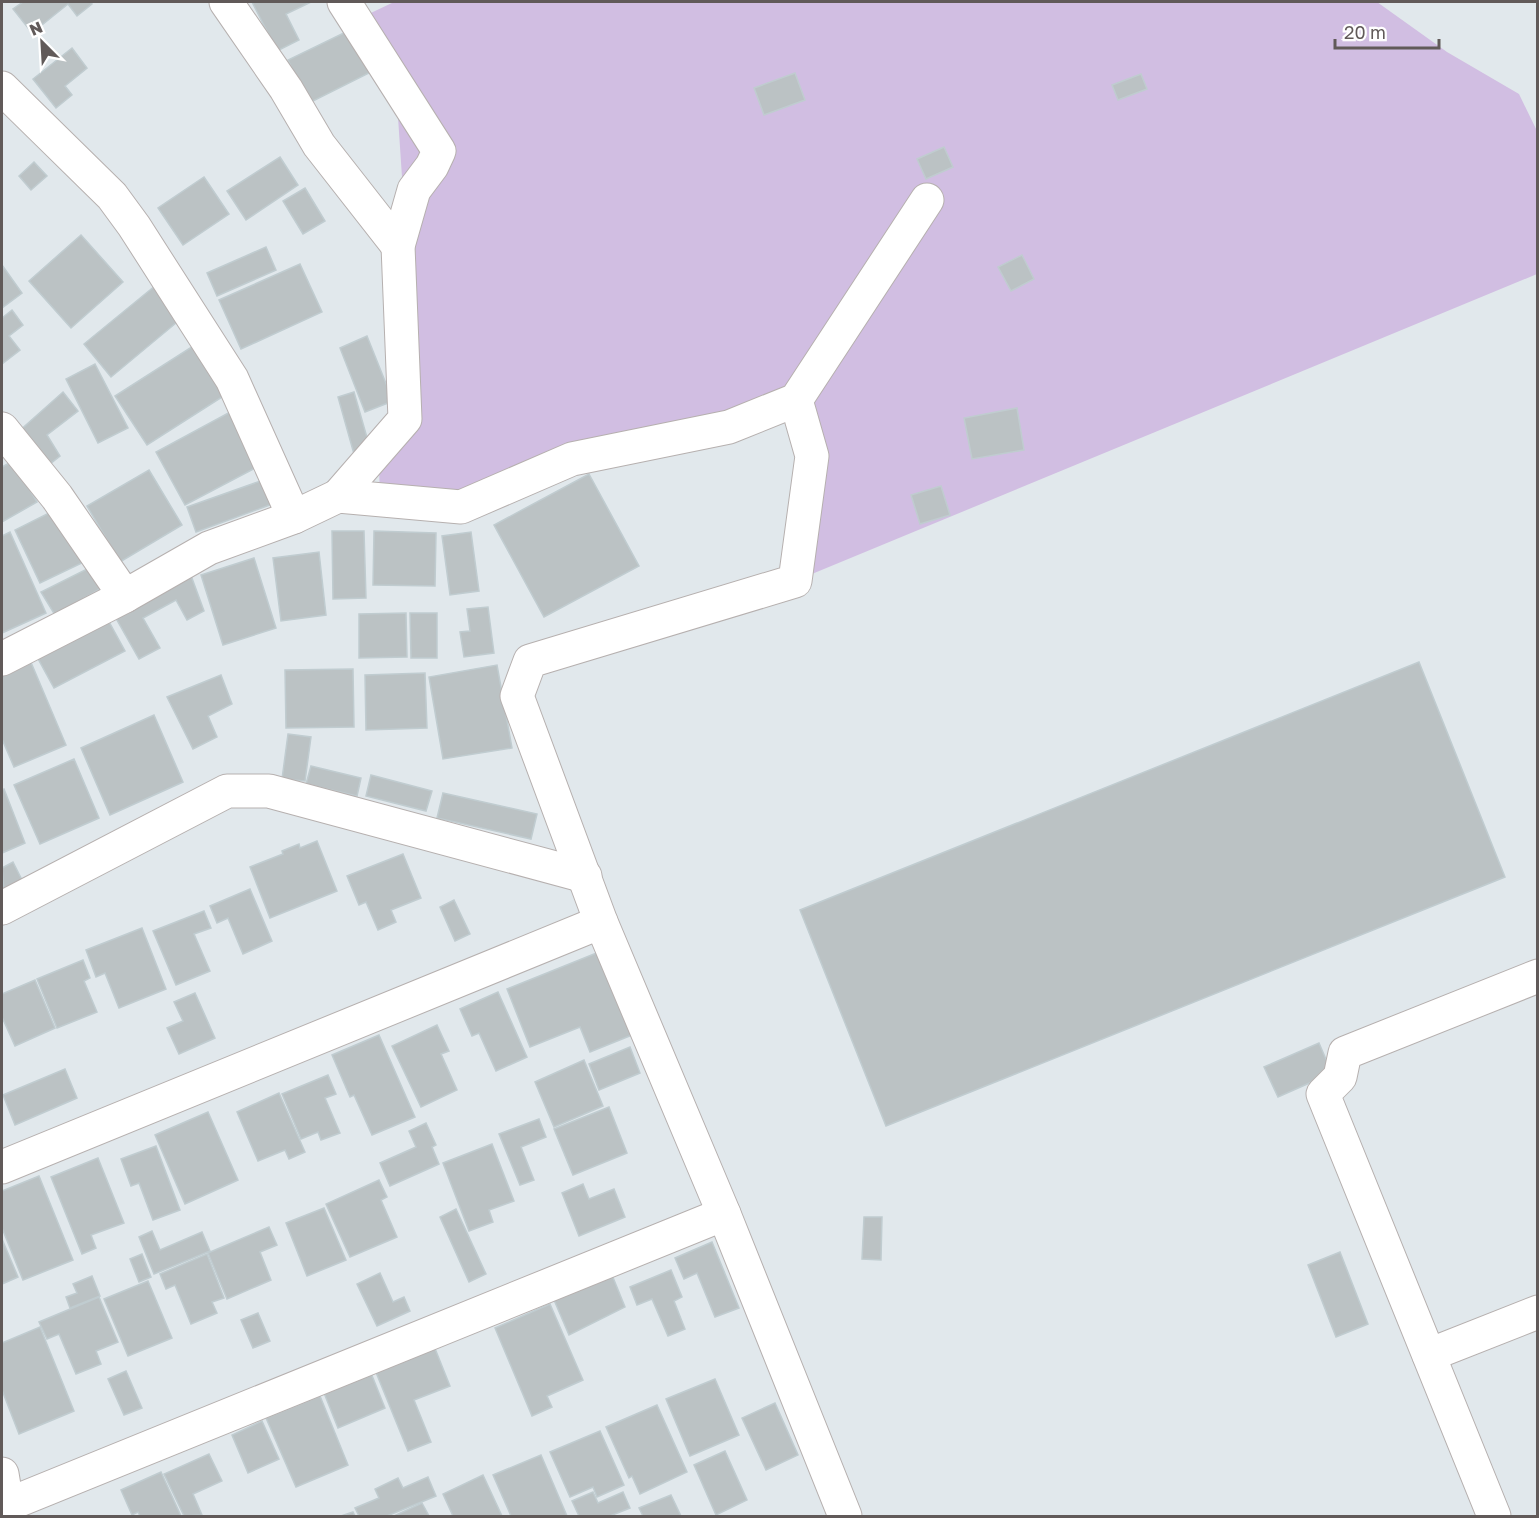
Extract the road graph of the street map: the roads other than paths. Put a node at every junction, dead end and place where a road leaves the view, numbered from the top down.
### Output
1 (226, 2) edge
2 (344, 2) edge
3 (2, 88) edge
4 (927, 200) dead end
5 (398, 246) junction
6 (796, 400) junction
7 (2, 429) edge
8 (338, 496) junction
9 (294, 517) junction
10 (125, 596) junction
11 (2, 659) edge
12 (585, 876) junction
13 (2, 908) edge
14 (601, 922) junction
15 (1538, 976) edge
16 (2, 1167) edge
17 (724, 1214) junction
18 (1538, 1312) edge
19 (1429, 1355) junction
20 (5, 1500) edge
21 (833, 1513) edge
22 (1494, 1516) edge

1 - 5 street
2 - 5 street
3 - 9 street
4 - 6 street
5 - 8 street
6 - 8 street
6 - 12 street
7 - 10 street
8 - 9 street
9 - 10 street
10 - 11 street
12 - 13 street
12 - 14 street
14 - 16 street
14 - 17 street
15 - 19 street
17 - 20 street
17 - 21 street
18 - 19 street
19 - 22 street

